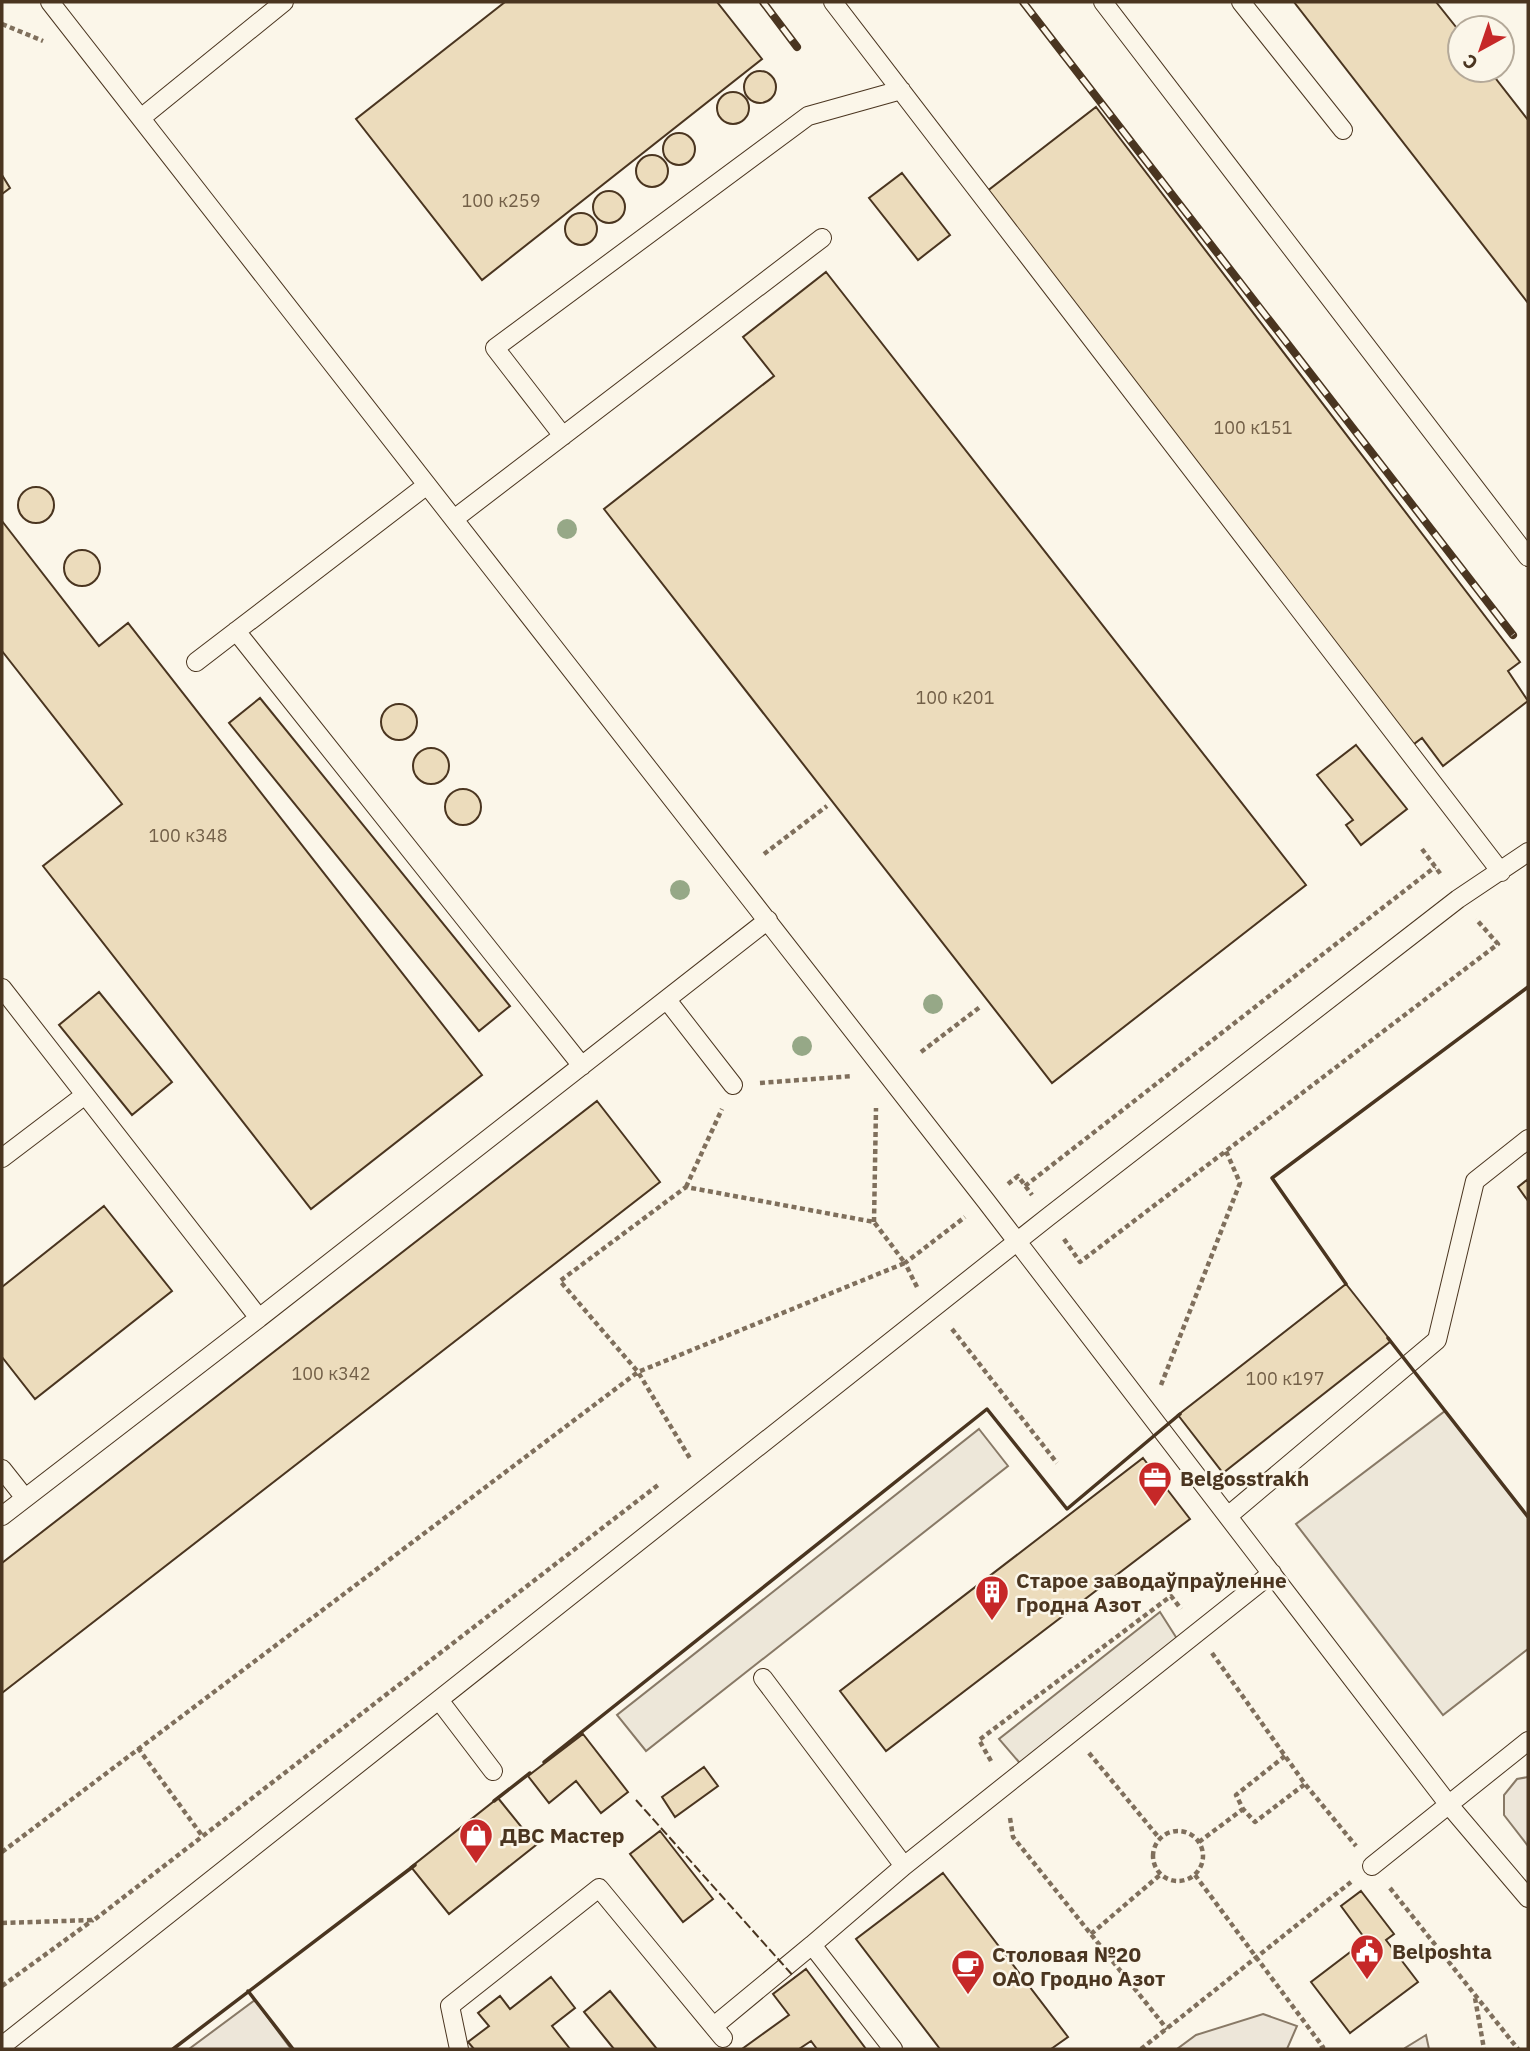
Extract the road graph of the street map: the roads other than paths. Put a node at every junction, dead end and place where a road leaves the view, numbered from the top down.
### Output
1 (50, 2) edge
2 (284, 2) edge
3 (833, 2) edge
4 (1103, 2) edge
5 (1241, 2) edge
6 (901, 90) junction
7 (141, 118) junction
8 (1343, 130) dead end
9 (822, 238) dead end
10 (563, 436) junction
11 (427, 485) junction
12 (454, 519) junction
13 (1528, 557) edge
14 (236, 631) junction
15 (196, 662) dead end
16 (1528, 852) edge
17 (1501, 872) junction
18 (768, 920) junction
19 (2, 988) edge
20 (667, 1000) junction
21 (582, 1066) junction
22 (733, 1085) road end
23 (85, 1095) junction
24 (1528, 1139) edge
25 (2, 1158) edge
26 (1016, 1242) junction
27 (259, 1318) junction
28 (2, 1469) edge
29 (25, 1498) junction
30 (2, 1516) edge
31 (1228, 1516) junction
32 (1272, 1573) junction
33 (763, 1678) dead end
34 (439, 1700) junction
35 (1528, 1741) edge
36 (493, 1771) dead end
37 (1449, 1805) junction
38 (905, 1866) junction
39 (1372, 1866) road end
40 (1528, 1898) edge
41 (812, 1945) junction
42 (2, 2046) edge
43 (459, 2049) edge
44 (893, 2049) edge

1 - 7 lane
2 - 7 lane
3 - 6 lane
4 - 13 lane
5 - 8 lane
6 - 10 lane
6 - 17 lane
7 - 11 lane
9 - 10 lane
10 - 12 lane
11 - 12 lane
11 - 14 lane
12 - 18 lane
14 - 15 lane
14 - 21 lane
16 - 17 lane
17 - 26 lane
18 - 20 lane
18 - 26 lane
19 - 23 lane
20 - 21 lane
20 - 22 lane
21 - 27 lane
23 - 25 lane
23 - 27 lane
24 - 31 lane
26 - 31 lane
26 - 34 lane
27 - 29 lane
28 - 29 lane
29 - 30 lane
31 - 32 lane
32 - 37 lane
32 - 38 lane
33 - 38 lane
34 - 36 lane
34 - 42 lane
35 - 37 lane
37 - 39 lane
37 - 40 lane
38 - 41 lane
41 - 43 lane
41 - 44 lane

